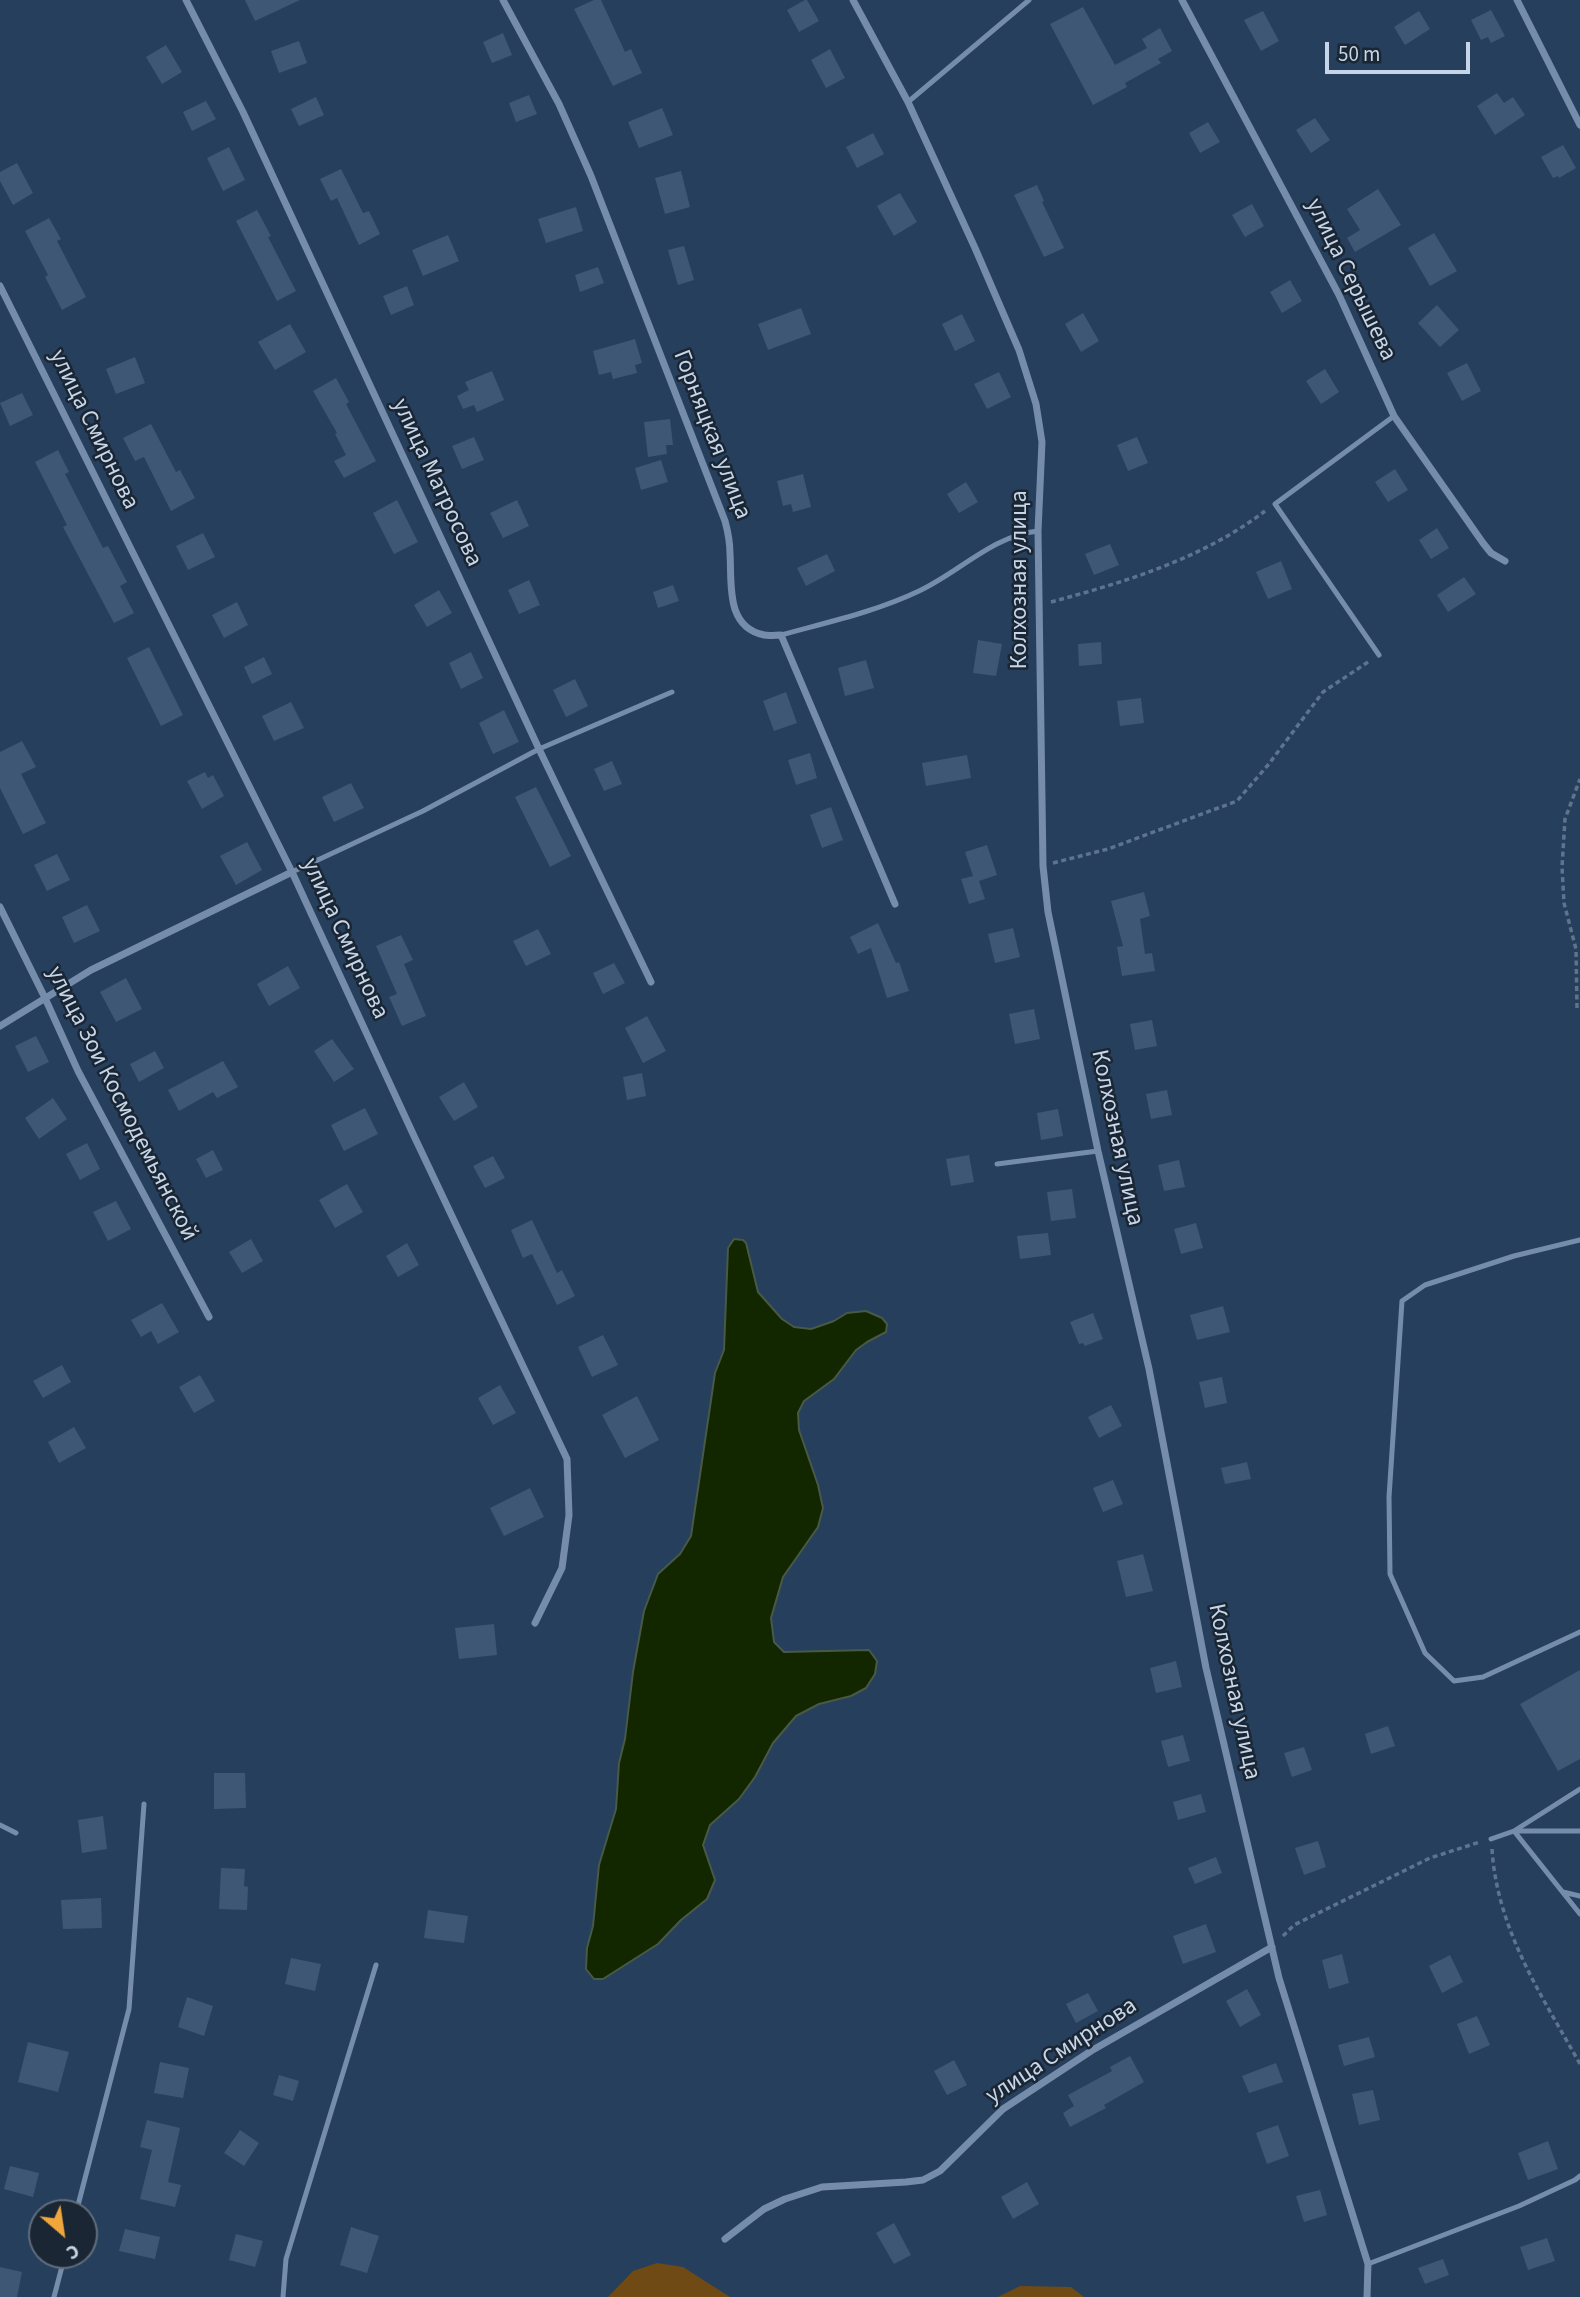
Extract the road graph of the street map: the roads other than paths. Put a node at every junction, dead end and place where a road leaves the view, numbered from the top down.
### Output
1 (186, 0) edge
2 (503, 0) edge
3 (853, 0) edge
4 (1029, 0) edge
5 (1182, 0) edge
6 (1517, 0) edge
7 (908, 102) junction
8 (1580, 125) edge
9 (0, 286) edge
10 (1394, 416) junction
11 (1038, 531) junction
12 (1506, 561) dead end
13 (781, 635) junction
14 (1379, 655) road end
15 (672, 692) dead end
16 (540, 749) junction
17 (292, 872) junction
18 (895, 904) dead end
19 (0, 907) edge
20 (651, 982) dead end
21 (45, 998) junction
22 (0, 1027) edge
23 (1098, 1151) junction
24 (997, 1164) dead end
25 (1580, 1240) edge
26 (209, 1317) dead end
27 (535, 1623) dead end
28 (1580, 1632) edge
29 (1580, 1789) edge
30 (144, 1804) dead end
31 (0, 1825) edge
32 (1514, 1830) junction
33 (1580, 1831) edge
34 (16, 1833) dead end
35 (1491, 1839) road end
36 (1561, 1891) junction
37 (1580, 1896) edge
38 (1580, 1914) edge
39 (1272, 1947) junction
40 (376, 1965) dead end
41 (1580, 2176) edge
42 (80, 2199) edge
43 (724, 2239) dead end
44 (1368, 2264) junction
45 (61, 2269) edge
46 (54, 2297) edge
47 (283, 2297) edge
48 (1367, 2297) edge

1 - 16 street, улица Матросова
2 - 13 street, Горняцкая улица
3 - 7 street, Колхозная улица
4 - 7 lane
5 - 10 street, улица Серышева
6 - 8 street
7 - 11 street, Колхозная улица
9 - 17 street, улица Смирнова
10 - 12 street, улица Серышева
10 - 14 lane
11 - 13 lane
11 - 23 street, Колхозная улица
13 - 18 street
15 - 16 lane
16 - 17 lane
16 - 20 street, улица Матросова
17 - 21 street
17 - 27 street, улица Смирнова
19 - 21 street, улица Зои Космодемьянской
21 - 22 street
21 - 26 street, улица Зои Космодемьянской
23 - 24 lane
23 - 39 street, Колхозная улица
25 - 28 lane
29 - 32 lane
30 - 42 lane
31 - 34 lane
32 - 33 lane
32 - 35 lane
32 - 36 lane
36 - 37 lane
36 - 38 lane
39 - 43 street, улица Смирнова
39 - 44 street, Колхозная улица
40 - 47 lane
41 - 44 lane
44 - 48 street, Колхозная улица
45 - 46 lane

